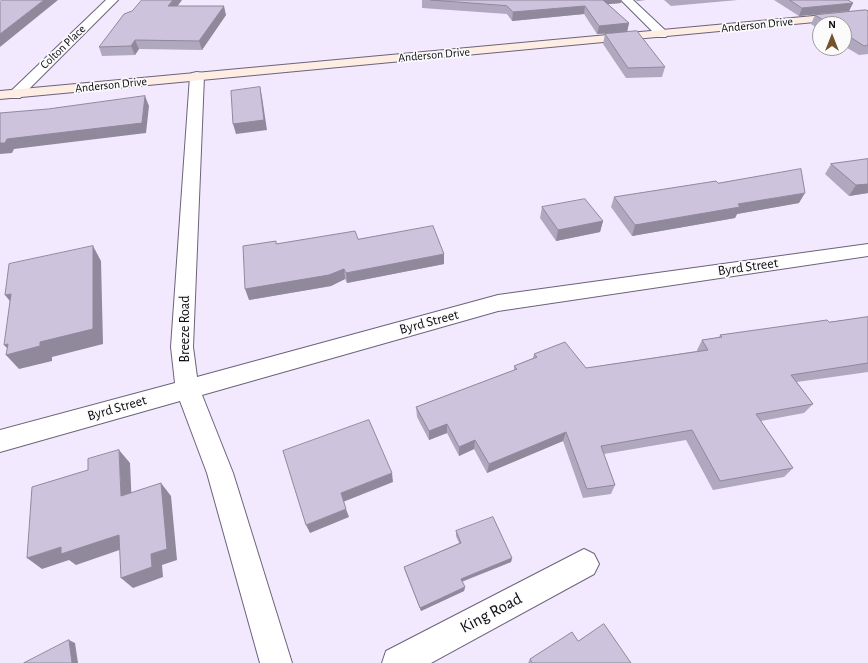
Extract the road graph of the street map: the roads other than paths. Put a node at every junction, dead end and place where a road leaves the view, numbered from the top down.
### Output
1 (112, 0) edge
2 (627, 0) edge
3 (868, 14) edge
4 (662, 34) junction
5 (197, 76) junction
6 (15, 95) junction
7 (0, 96) edge
8 (868, 250) edge
9 (187, 388) junction
10 (0, 441) edge
11 (584, 564) dead end
12 (276, 663) edge
13 (398, 663) edge

1 - 6 street, Colton Place
2 - 4 street
3 - 4 street, Anderson Drive
4 - 5 street, Anderson Drive
5 - 6 street, Anderson Drive
5 - 9 street, Breeze Road
6 - 7 street, Anderson Drive
8 - 9 street, Byrd Street
9 - 10 street, Byrd Street
9 - 12 street, Breeze Road
11 - 13 street, King Road

